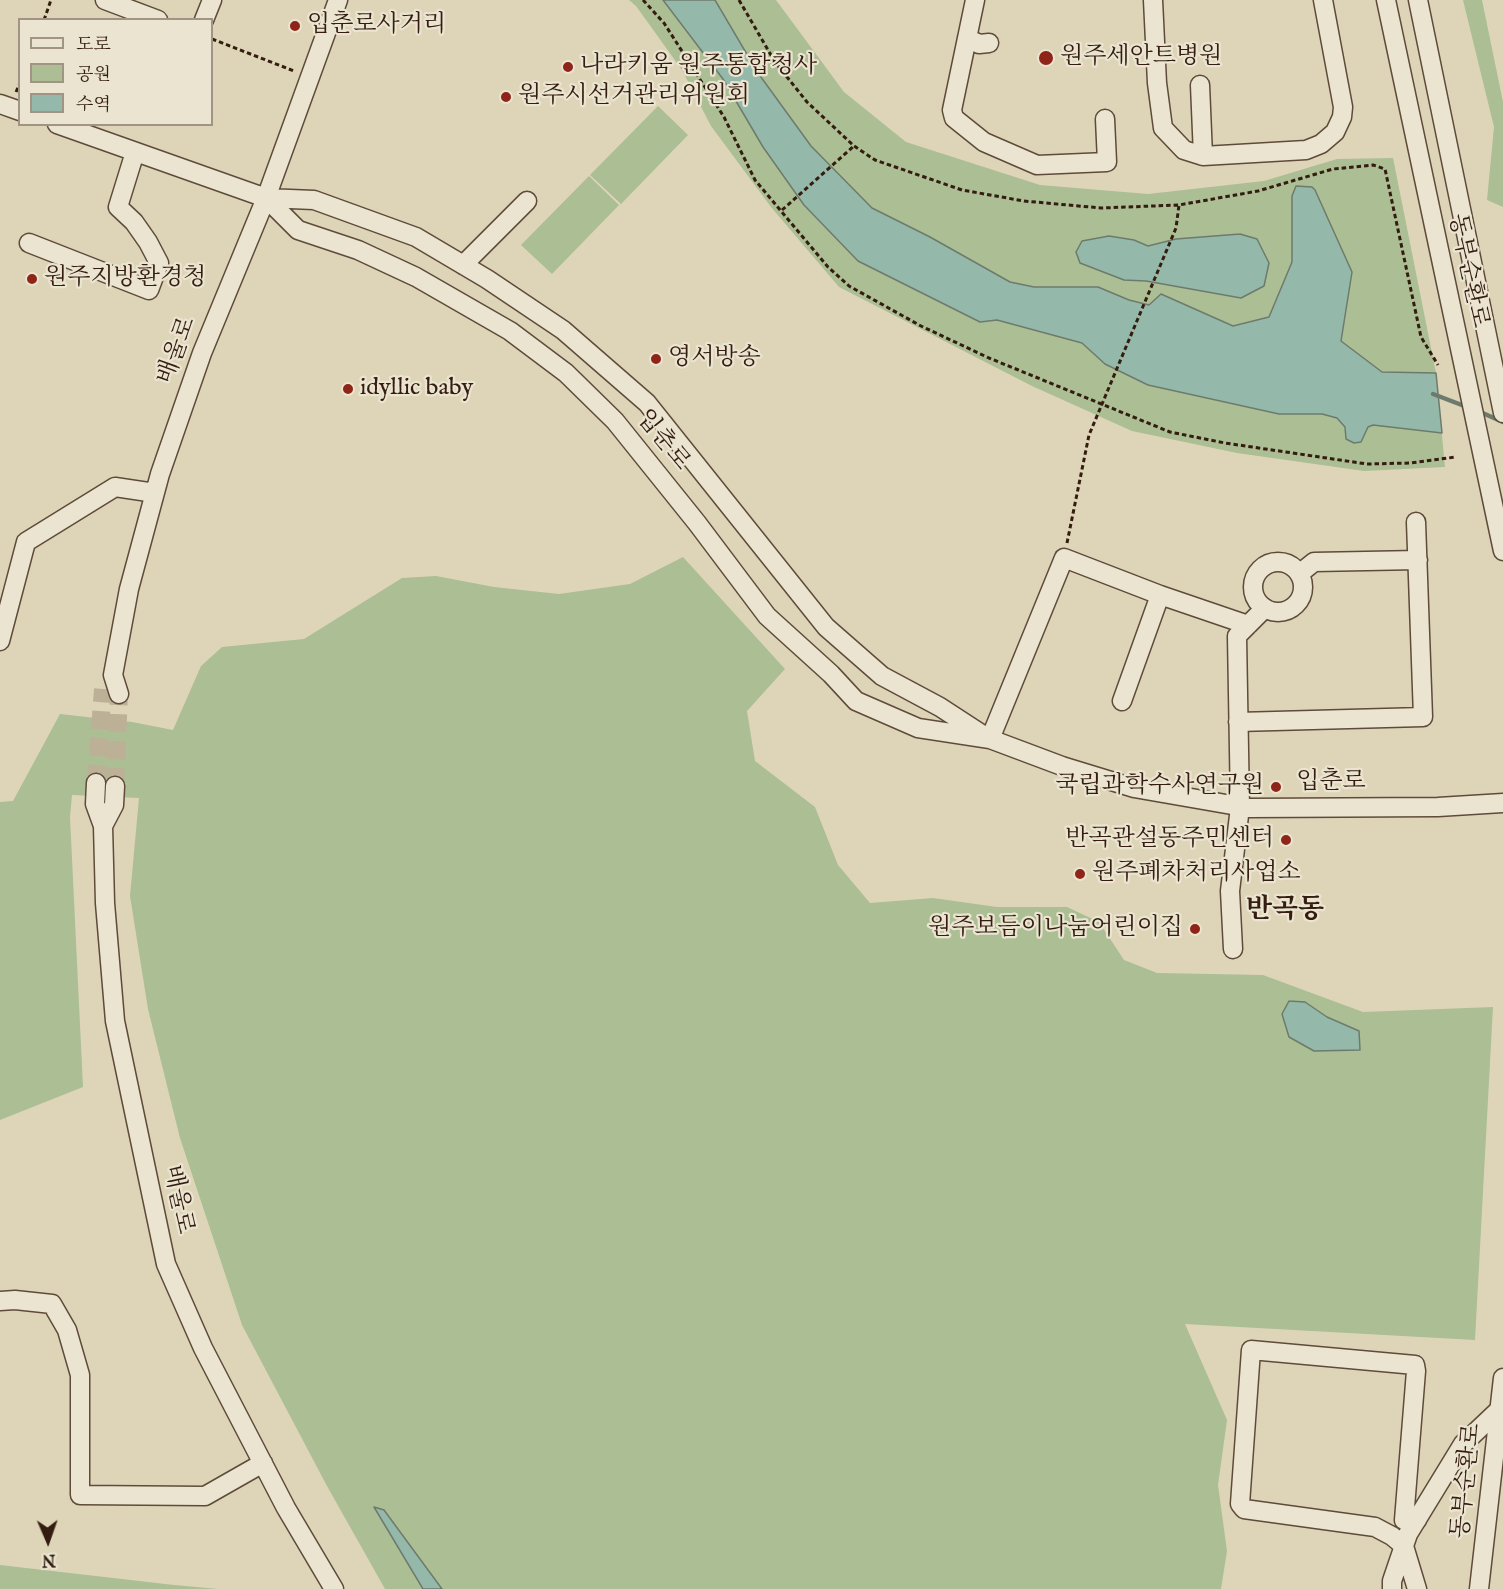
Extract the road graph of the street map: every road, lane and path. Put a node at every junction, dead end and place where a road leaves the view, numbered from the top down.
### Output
1 (51, 0) edge
2 (105, 0) edge
3 (212, 0) edge
4 (338, 0) edge
5 (643, 0) edge
6 (739, 0) edge
7 (975, 0) edge
8 (1153, 0) edge
9 (1323, 0) edge
10 (1386, 0) edge
11 (1418, 0) edge
12 (45, 18) edge
13 (153, 18) edge
14 (205, 18) edge
15 (967, 38) junction
16 (213, 39) edge
17 (989, 43) dead end
18 (308, 77) junction
19 (1200, 85) dead end
20 (0, 104) edge
21 (18, 110) edge
22 (1105, 119) dead end
23 (63, 126) edge
24 (854, 146) junction
25 (135, 152) junction
26 (1203, 156) junction
27 (266, 198) junction
28 (527, 201) dead end
29 (1179, 205) junction
30 (782, 210) junction
31 (29, 243) dead end
32 (463, 264) junction
33 (1438, 364) dead end
34 (1101, 405) junction
35 (1503, 413) edge
36 (1456, 457) dead end
37 (155, 493) junction
38 (1416, 522) dead end
39 (1503, 551) edge
40 (1065, 558) junction
41 (1418, 560) junction
42 (1299, 574) junction
43 (1160, 595) junction
44 (1265, 608) junction
45 (1248, 625) junction
46 (0, 641) edge
47 (112, 686) tunnel mouth
48 (1122, 700) dead end
49 (1238, 722) junction
50 (990, 739) junction
51 (96, 783) tunnel mouth
52 (115, 786) tunnel mouth
53 (1503, 802) edge
54 (1240, 807) junction
55 (103, 826) junction
56 (1233, 949) dead end
57 (0, 1301) edge
58 (1503, 1377) edge
59 (1500, 1409) junction
60 (263, 1463) junction
61 (1417, 1520) junction
62 (1404, 1546) junction
63 (334, 1589) edge
64 (1381, 1589) edge
65 (1392, 1589) edge
66 (1417, 1589) edge
67 (1479, 1589) edge

1 - 12 path
2 - 13 street
3 - 14 street
4 - 18 street, 배울로
5 - 30 path
6 - 24 path
7 - 15 street
8 - 26 street
9 - 26 street
10 - 39 street, 동부순환로
11 - 35 street, 동부순환로
15 - 17 street
15 - 22 street
16 - 18 path
18 - 27 street, 배울로
19 - 26 street
20 - 21 street
23 - 25 street, 입춘로
24 - 29 path
24 - 30 path
25 - 27 street, 입춘로
25 - 31 street
27 - 32 street, 입춘로
27 - 37 street, 배울로
27 - 50 street, 입춘로
28 - 32 street
29 - 33 path
29 - 34 path
30 - 34 path
32 - 50 street, 입춘로
34 - 36 path
34 - 40 path
37 - 46 street
37 - 47 street, 배울로
38 - 41 street
40 - 43 street
40 - 50 street
41 - 42 street
41 - 49 street
42 - 44 street
42 - 44 street
43 - 45 street
43 - 48 street
44 - 45 street
45 - 49 street
49 - 54 street
50 - 54 street, 입춘로
51 - 55 street
52 - 55 street, 배울로
53 - 54 street, 입춘로
54 - 56 street
55 - 60 street, 배울로
57 - 60 street
58 - 59 street, 동부순환로
59 - 61 street
59 - 67 street, 동부순환로
60 - 63 street, 배울로
61 - 62 street
61 - 62 street
62 - 64 street
62 - 65 street
62 - 66 street

